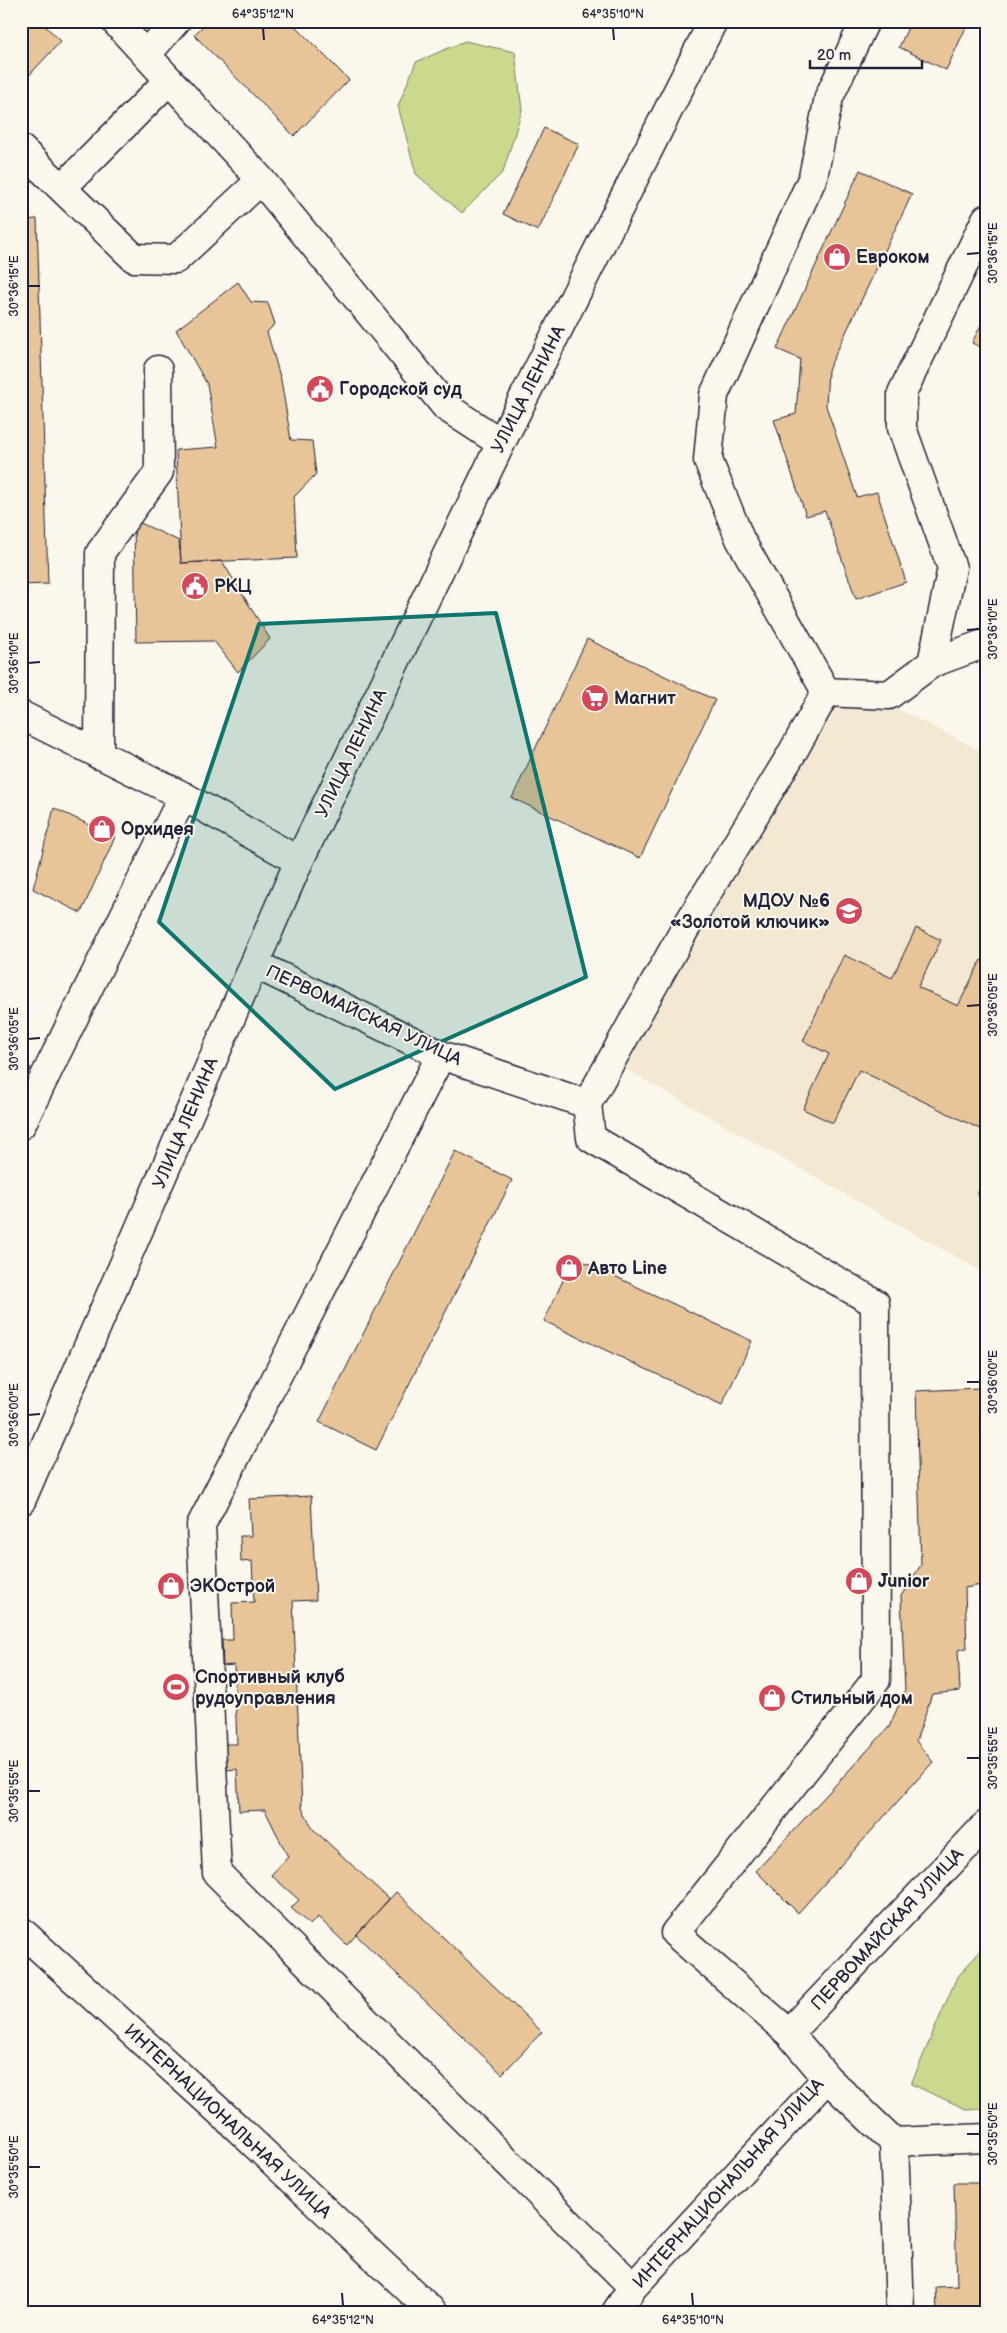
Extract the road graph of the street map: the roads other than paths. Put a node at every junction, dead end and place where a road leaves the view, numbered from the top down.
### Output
1 (115, 21) edge
2 (176, 21) edge
3 (713, 21) edge
4 (865, 21) edge
5 (146, 55) junction
6 (169, 80) junction
7 (21, 149) edge
8 (261, 180) junction
9 (62, 188) junction
10 (986, 219) edge
11 (158, 370) dead end
12 (501, 443) junction
13 (986, 643) edge
14 (932, 663) junction
15 (826, 692) junction
16 (21, 715) edge
17 (54, 732) junction
18 (21, 733) edge
19 (98, 755) junction
20 (183, 796) junction
21 (299, 860) junction
22 (255, 964) junction
23 (441, 1055) junction
24 (587, 1104) junction
25 (21, 1125) edge
26 (28, 1466) edge
27 (21, 1501) edge
28 (986, 1825) edge
29 (21, 1931) edge
30 (789, 2033) junction
31 (827, 2078) junction
32 (986, 2138) edge
33 (894, 2142) junction
34 (633, 2287) junction
35 (434, 2312) edge
36 (616, 2312) edge
37 (900, 2312) edge

1 - 5 street
2 - 5 street
3 - 12 street, УЛИЦА ЛЕНИНА
4 - 15 street
5 - 6 street
6 - 8 street
6 - 9 street
7 - 9 street
8 - 9 street
8 - 12 street
10 - 14 street
11 - 19 street
12 - 21 street, УЛИЦА ЛЕНИНА
13 - 14 street
14 - 15 street
15 - 24 street
16 - 17 street
17 - 18 street
17 - 19 street
19 - 20 street
20 - 21 street
20 - 25 street
21 - 22 street, УЛИЦА ЛЕНИНА
22 - 23 street, ПЕРВОМАЙСКАЯ УЛИЦА
22 - 26 street, УЛИЦА ЛЕНИНА
23 - 24 street, ПЕРВОМАЙСКАЯ УЛИЦА
23 - 34 street
24 - 30 street, ИНТЕРНАЦИОНАЛЬНАЯ УЛИЦА
26 - 27 street, УЛИЦА ЛЕНИНА
28 - 30 street, ПЕРВОМАЙСКАЯ УЛИЦА
29 - 35 street, ИНТЕРНАЦИОНАЛЬНАЯ УЛИЦА
30 - 31 street, ИНТЕРНАЦИОНАЛЬНАЯ УЛИЦА
31 - 33 street
31 - 34 street, ИНТЕРНАЦИОНАЛЬНАЯ УЛИЦА
32 - 33 street
33 - 37 street
34 - 36 street, ИНТЕРНАЦИОНАЛЬНАЯ УЛИЦА

